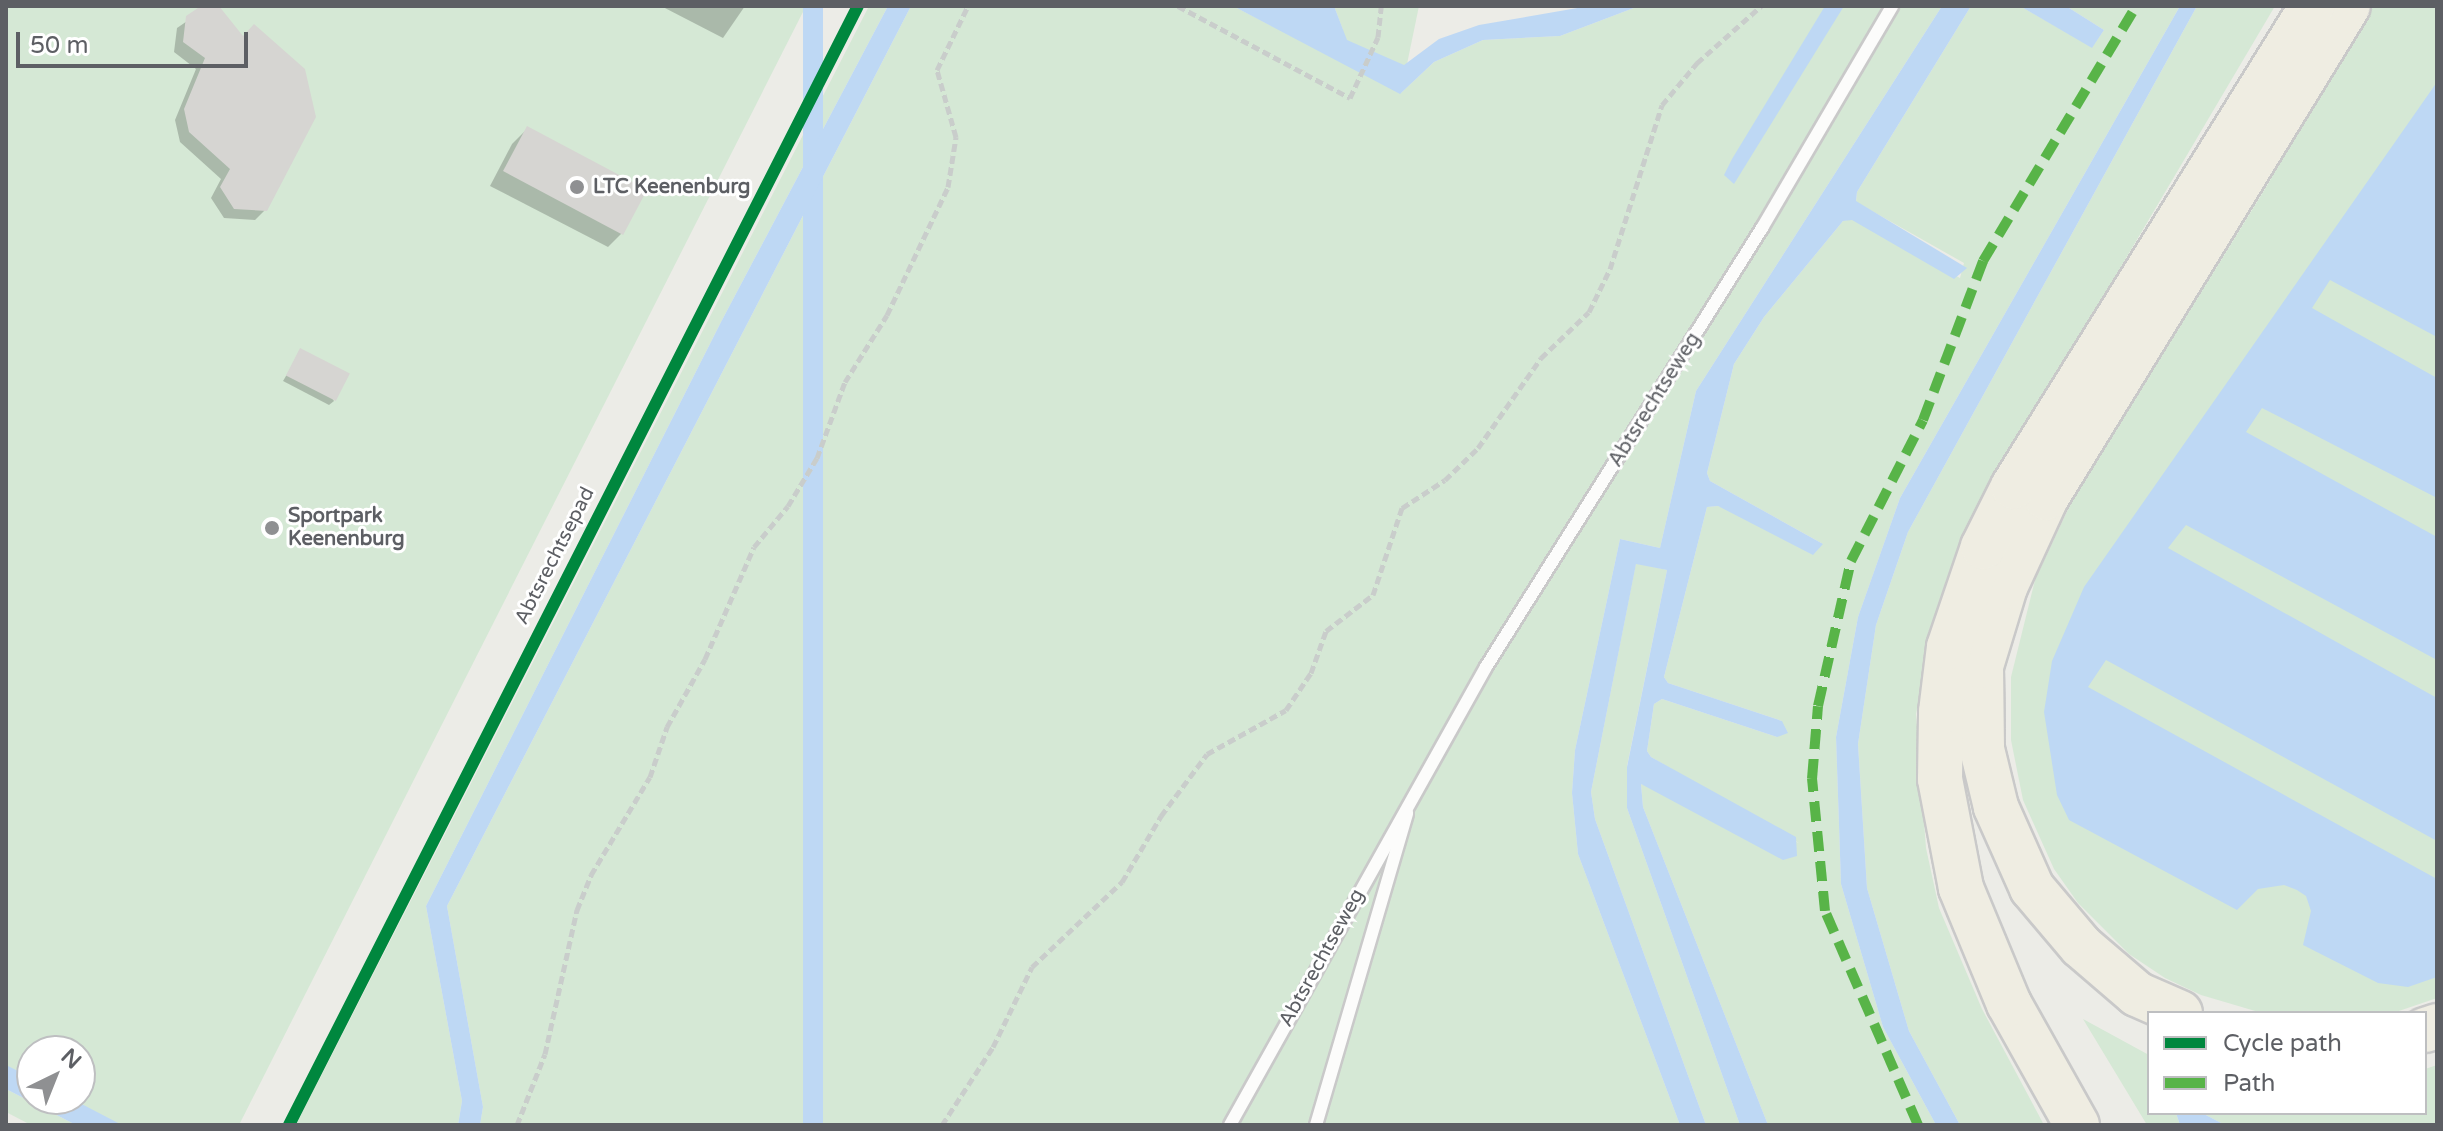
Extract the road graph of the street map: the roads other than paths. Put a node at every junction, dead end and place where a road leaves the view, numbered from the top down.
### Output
1 (1892, 6) edge
2 (2312, 6) edge
3 (2348, 6) edge
4 (1414, 791) junction
5 (2175, 1011) edge
6 (1230, 1125) edge
7 (1316, 1125) edge
8 (2077, 1125) edge

1 - 4 lane, Abtsrechtseweg
2 - 8 highway
3 - 5 highway
4 - 6 lane, Abtsrechtseweg
4 - 7 lane, Abtsrechtseweg

